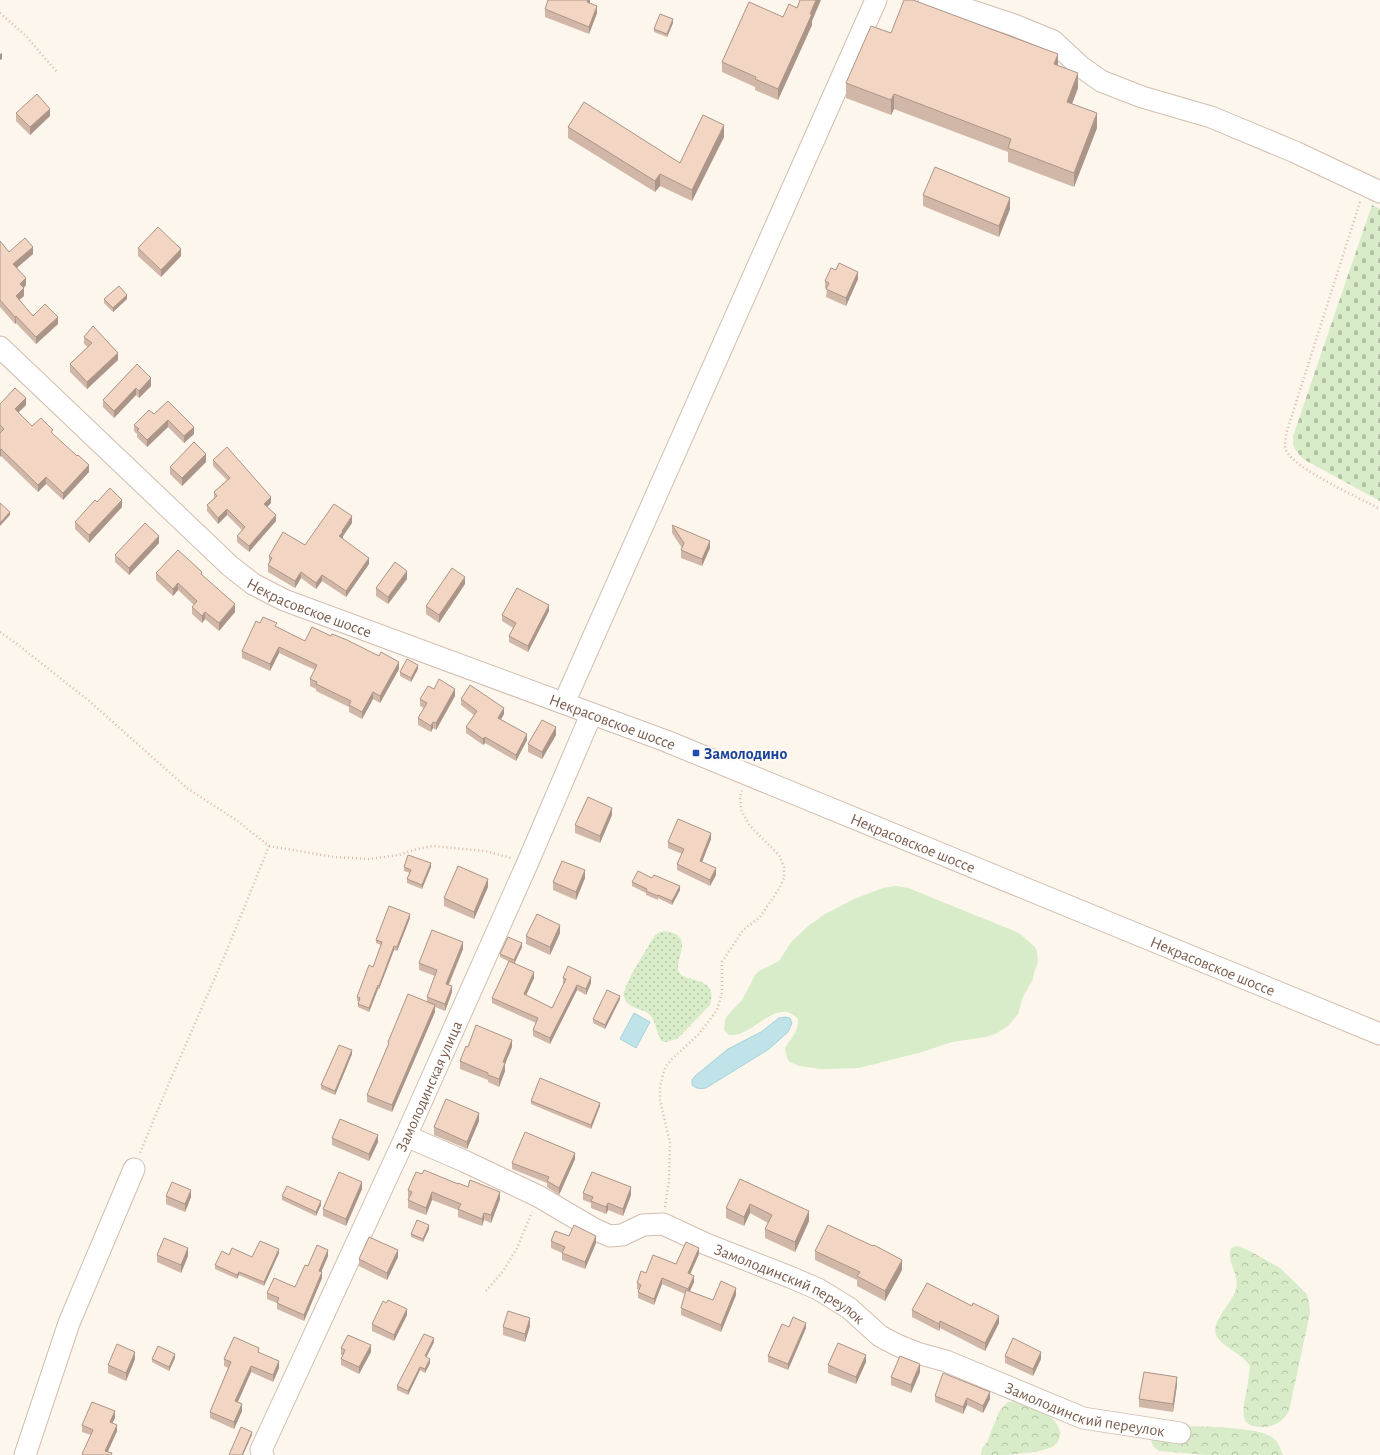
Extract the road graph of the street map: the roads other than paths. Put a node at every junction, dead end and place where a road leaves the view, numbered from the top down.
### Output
1 (876, 0) edge
2 (929, 0) edge
3 (1373, 189) edge
4 (0, 347) edge
5 (564, 703) junction
6 (591, 715) junction
7 (1380, 1034) edge
8 (406, 1136) junction
9 (134, 1169) road end
10 (1180, 1433) dead end
11 (24, 1455) edge
12 (263, 1455) edge

1 - 5 street
2 - 3 street
4 - 5 street, Некрасовское шоссе
5 - 6 street, Некрасовское шоссе
6 - 7 street, Некрасовское шоссе
6 - 8 street, Замолодинская улица
8 - 10 street, Замолодинский переулок
8 - 12 street, Замолодинская улица
9 - 11 street

